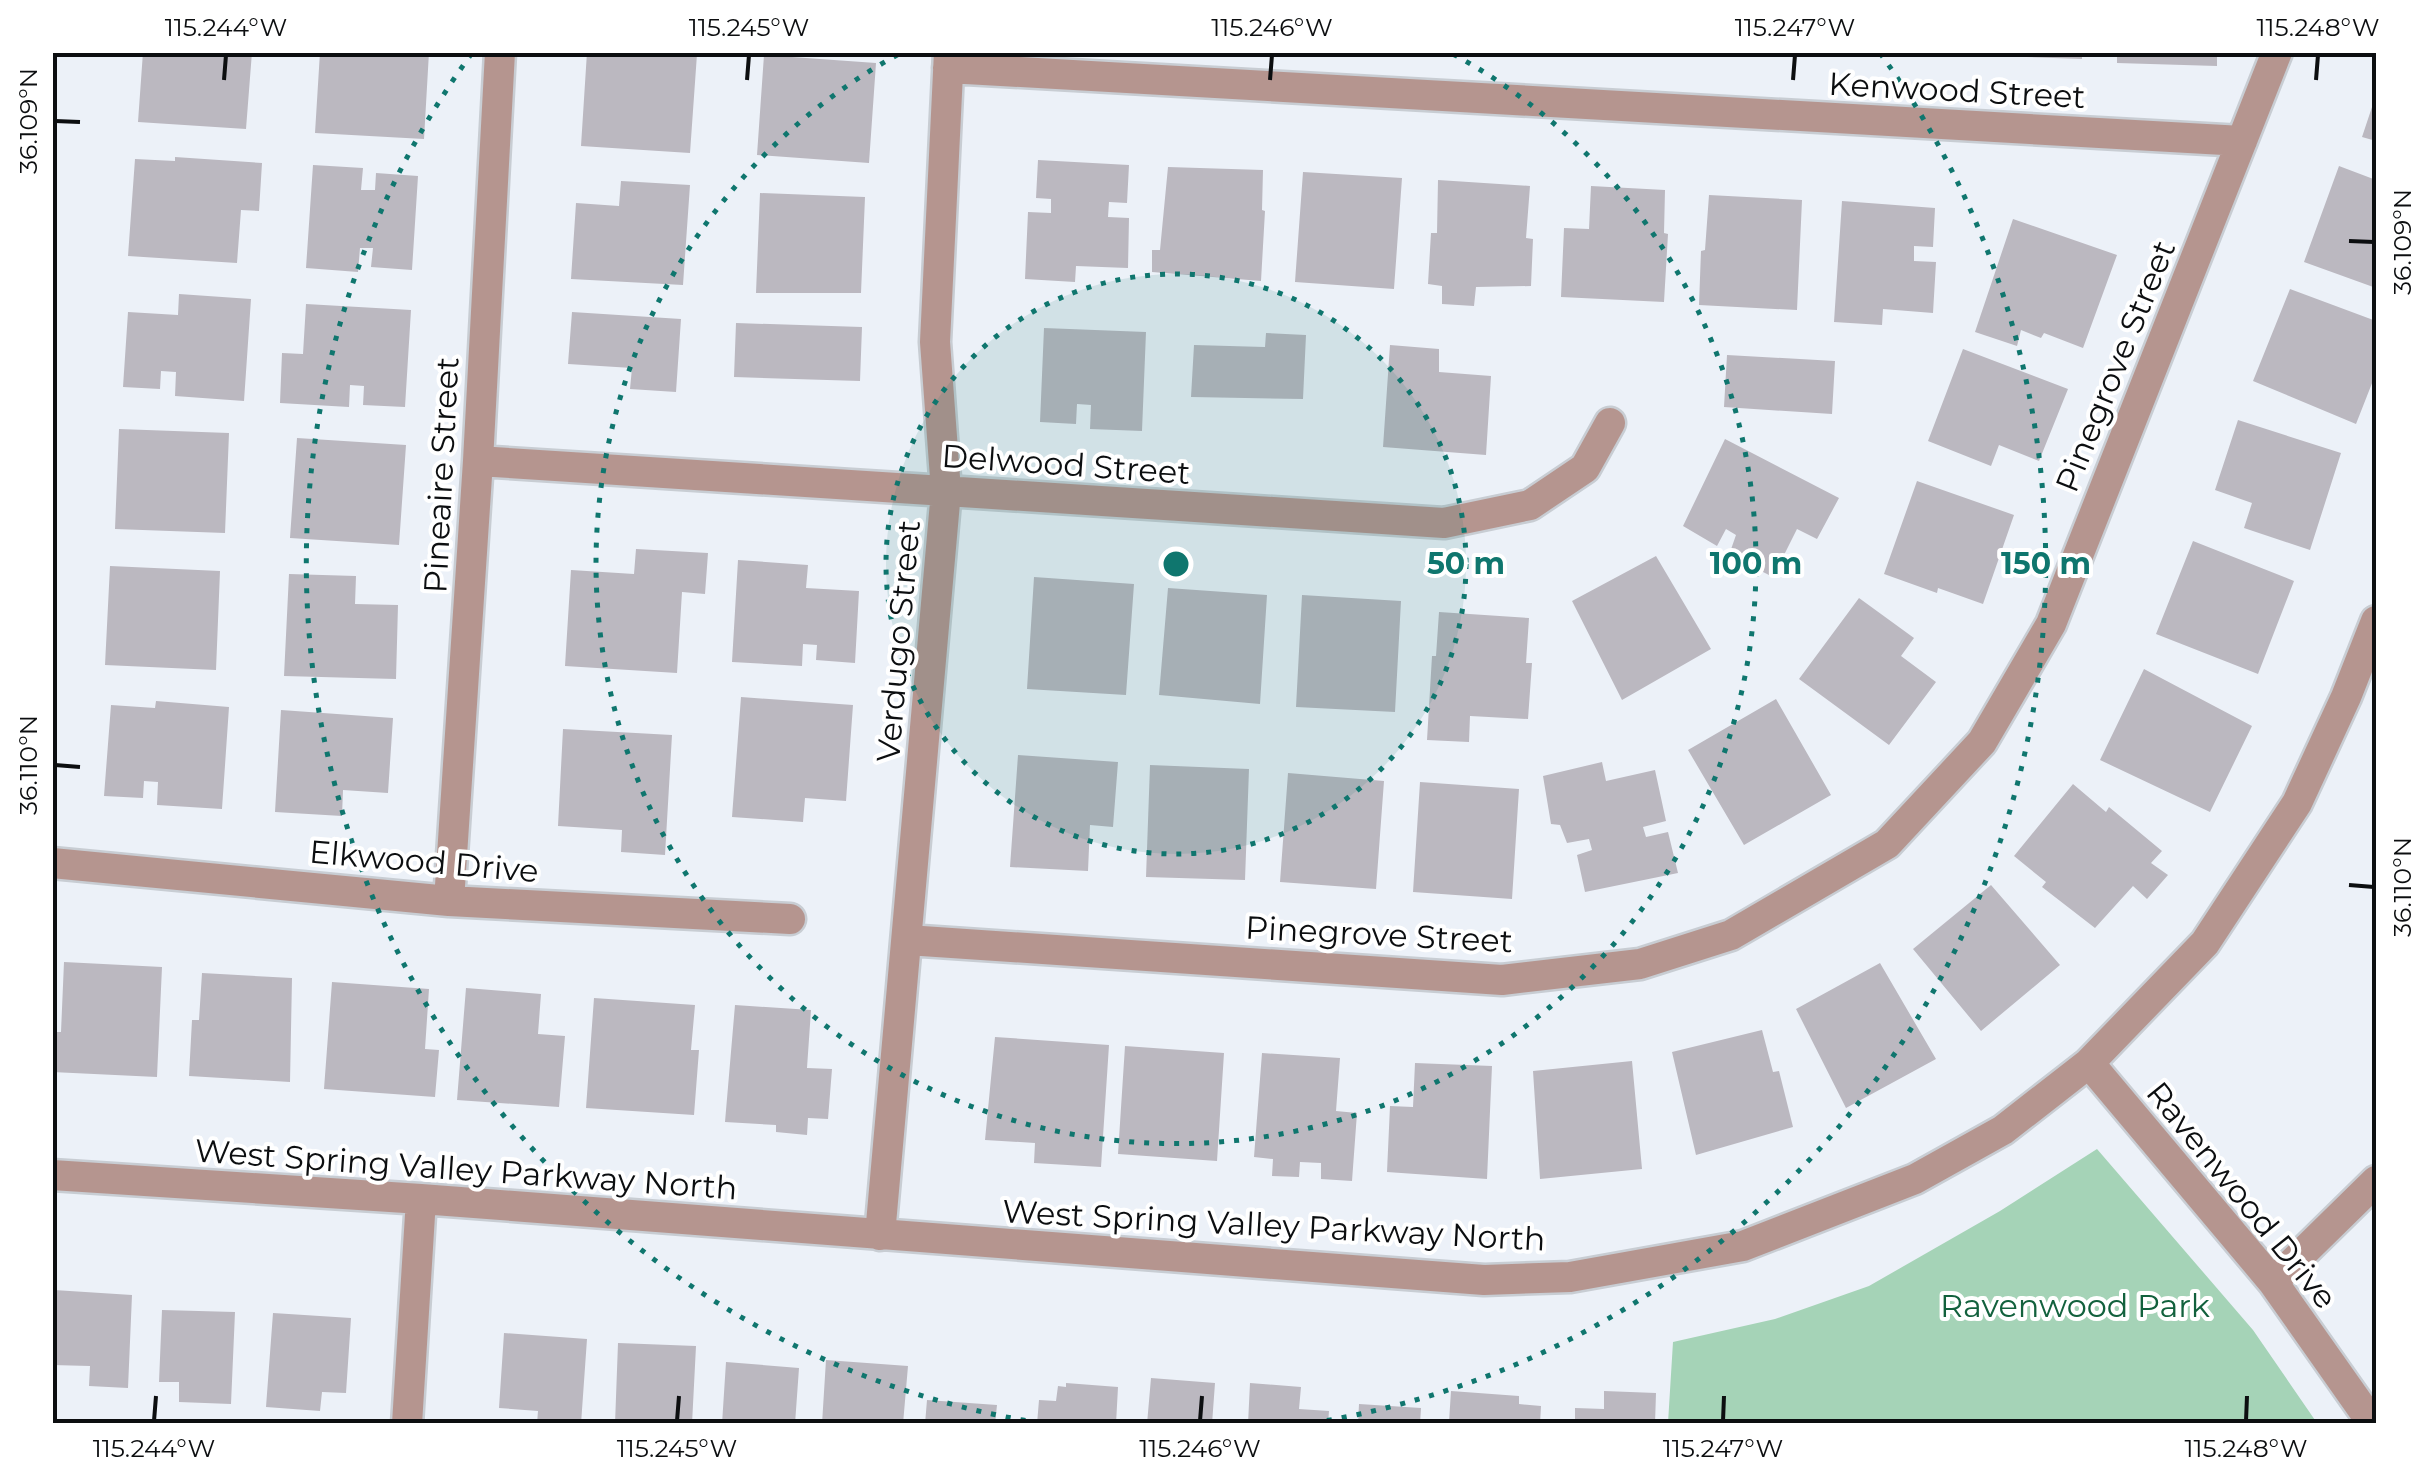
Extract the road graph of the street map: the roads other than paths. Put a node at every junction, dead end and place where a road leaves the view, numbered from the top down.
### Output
1 (500, 52) edge
2 (2277, 52) edge
3 (949, 60) edge
4 (2242, 140) junction
5 (1610, 423) dead end
6 (478, 461) junction
7 (946, 491) junction
8 (2376, 620) edge
9 (52, 863) edge
10 (449, 901) junction
11 (790, 919) dead end
12 (907, 940) junction
13 (2089, 1062) junction
14 (52, 1175) edge
15 (2376, 1181) edge
16 (420, 1199) junction
17 (880, 1234) junction
18 (2273, 1282) junction
19 (407, 1424) edge
20 (2373, 1424) edge

1 - 6 street, Pineaire Street
2 - 4 street, Pinegrove Street
3 - 4 street, Kenwood Street
3 - 7 street, Verdugo Street
4 - 12 street, Pinegrove Street
5 - 7 street, Delwood Street
6 - 7 street, Delwood Street
6 - 10 street, Pineaire Street
7 - 12 street, Verdugo Street
8 - 13 street, West Spring Valley Parkway North
9 - 10 street, Elkwood Drive
10 - 11 street, Elkwood Drive
12 - 17 street, Verdugo Street
13 - 17 street, West Spring Valley Parkway North
13 - 18 street, Ravenwood Drive
14 - 16 street, West Spring Valley Parkway North
15 - 18 street
16 - 17 street, West Spring Valley Parkway North
16 - 19 street
18 - 20 street, Ravenwood Drive

